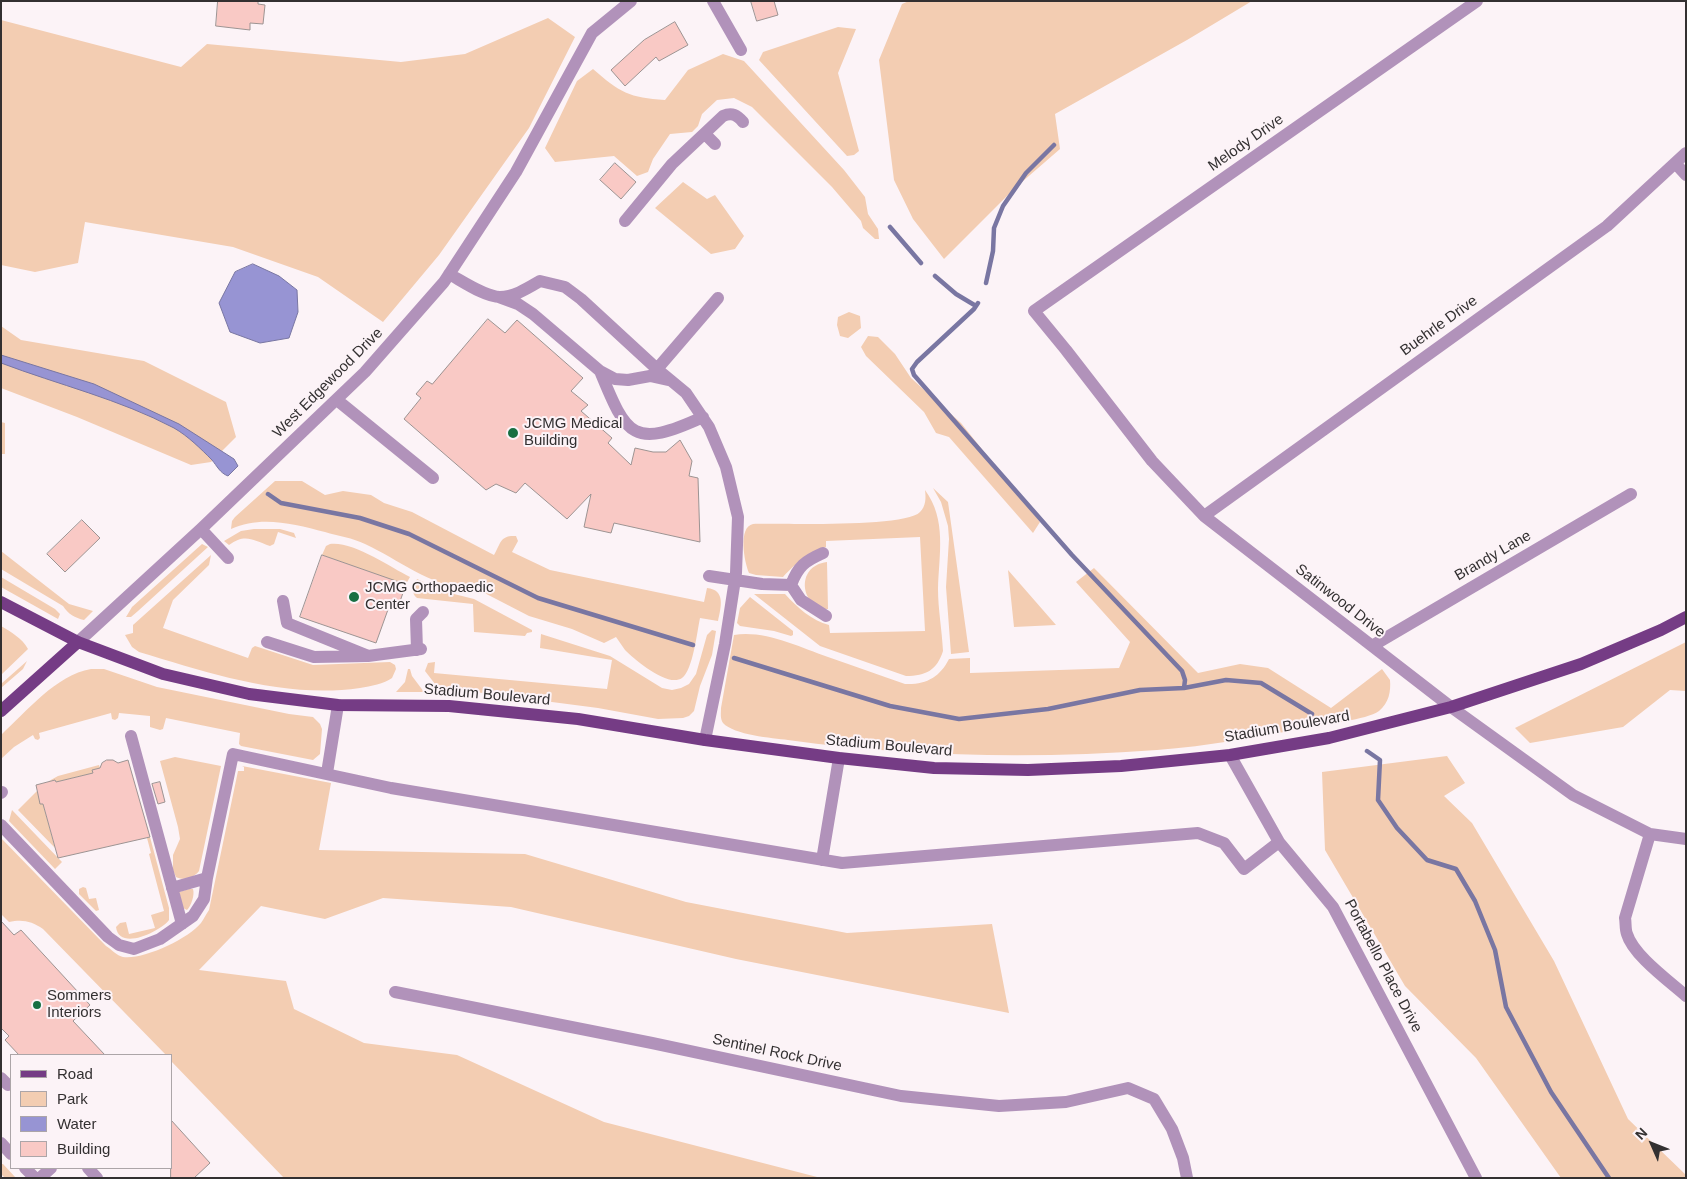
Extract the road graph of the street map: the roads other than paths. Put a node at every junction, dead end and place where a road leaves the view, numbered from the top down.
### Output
1 (631, 1) edge
2 (713, 1) edge
3 (1477, 1) edge
4 (741, 50) dead end
5 (743, 122) dead end
6 (705, 134) junction
7 (715, 144) dead end
8 (1686, 153) edge
9 (1675, 163) junction
10 (1686, 175) edge
11 (625, 220) dead end
12 (548, 270) dead end
13 (450, 274) junction
14 (540, 281) junction
15 (499, 297) junction
16 (718, 298) dead end
17 (1034, 311) joint
18 (657, 369) junction
19 (600, 371) junction
20 (673, 382) junction
21 (336, 400) junction
22 (703, 417) junction
23 (433, 478) dead end
24 (1631, 494) dead end
25 (1204, 516) junction
26 (201, 529) junction
27 (823, 553) dead end
28 (228, 558) dead end
29 (709, 576) dead end
30 (735, 581) junction
31 (791, 585) junction
32 (283, 601) dead end
33 (1, 602) edge
34 (423, 612) dead end
35 (826, 616) dead end
36 (1686, 617) edge
37 (78, 642) junction
38 (267, 642) dead end
39 (1372, 646) junction
40 (368, 656) junction
41 (338, 705) junction
42 (1451, 708) junction
43 (1, 711) edge
44 (131, 736) dead end
45 (705, 740) junction
46 (1230, 755) junction
47 (840, 758) junction
48 (327, 773) junction
49 (1, 825) edge
50 (1650, 834) junction
51 (1686, 839) edge
52 (1279, 842) junction
53 (822, 860) junction
54 (206, 878) junction
55 (172, 888) junction
56 (182, 924) junction
57 (394, 992) dead end
58 (1686, 996) edge
59 (1, 1144) edge
60 (10, 1153) edge
61 (26, 1169) edge
62 (50, 1169) edge
63 (35, 1178) edge
64 (40, 1178) edge
65 (1187, 1178) edge
66 (1476, 1178) edge

1 - 13 street, West Edgewood Drive
2 - 4 street
3 - 17 street, Melody Drive
5 - 6 street
6 - 7 street
6 - 11 street
8 - 9 street, Buehrle Drive
9 - 10 street
9 - 25 street, Buehrle Drive
12 - 14 street
13 - 15 street
13 - 21 street, West Edgewood Drive
14 - 15 street
14 - 18 street
15 - 19 street
16 - 18 street
17 - 25 street, Satinwood Drive
18 - 20 street
19 - 20 street
19 - 22 street
20 - 22 street
21 - 23 street
21 - 26 street, West Edgewood Drive
22 - 30 street
24 - 39 street, Brandy Lane
25 - 39 street, Satinwood Drive
26 - 28 street
26 - 37 street, West Edgewood Drive
27 - 31 street
29 - 30 street
30 - 31 street
30 - 45 street
31 - 35 street
32 - 40 street
33 - 37 main road, Stadium Boulevard
34 - 40 street
36 - 42 main road, Stadium Boulevard
37 - 41 main road, Stadium Boulevard
37 - 43 main road, West Edgewood Drive
38 - 40 street
39 - 42 street, Satinwood Drive
41 - 45 main road, Stadium Boulevard
41 - 48 street
42 - 46 main road, Stadium Boulevard
42 - 50 street, Satinwood Drive
44 - 55 street
45 - 47 main road, Stadium Boulevard
46 - 47 main road, Stadium Boulevard
46 - 52 street, Portabello Place Drive
47 - 53 street
48 - 53 street
48 - 54 street
49 - 56 street
50 - 51 street, Satinwood Drive
50 - 58 street
52 - 53 street
52 - 66 street, Portabello Place Drive
54 - 55 street
54 - 56 street
55 - 56 street
57 - 65 street, Sentinel Rock Drive
59 - 60 street
61 - 63 street
62 - 64 street

